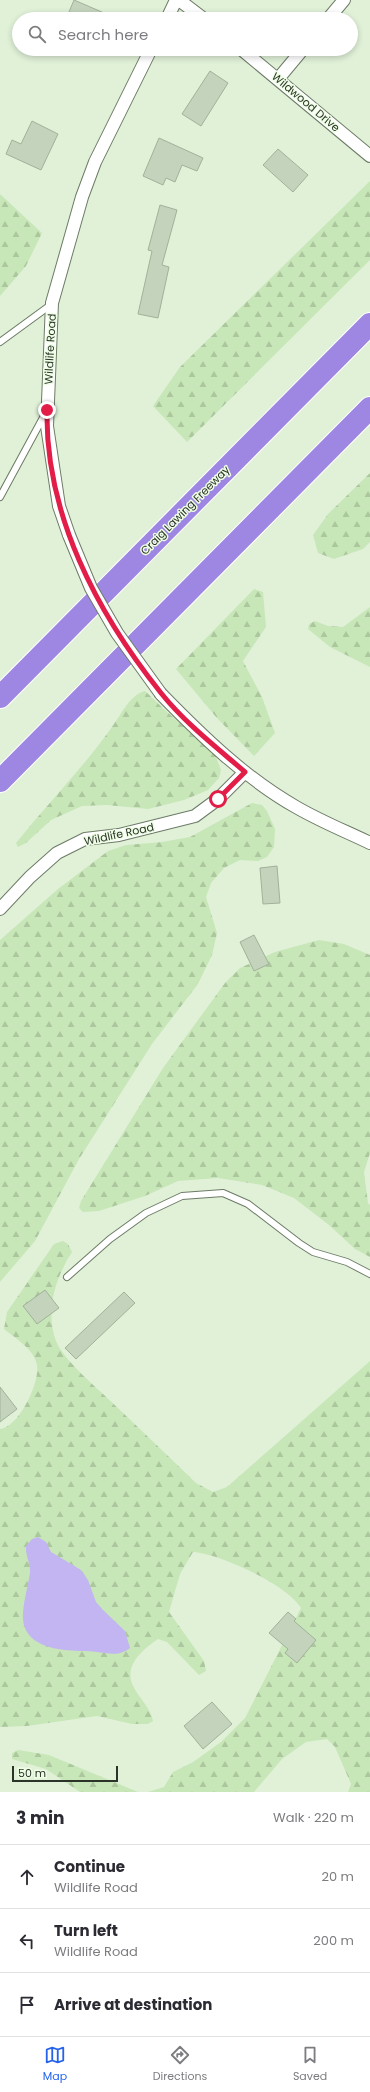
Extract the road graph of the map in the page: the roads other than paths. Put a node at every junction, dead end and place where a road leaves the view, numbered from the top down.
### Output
1 (178, 0) edge
2 (344, 0) edge
3 (170, 12) edge
4 (194, 12) edge
5 (334, 12) edge
6 (148, 56) edge
7 (250, 56) edge
8 (297, 56) edge
9 (278, 79) junction
10 (370, 156) edge
11 (52, 304) junction
12 (370, 324) edge
13 (0, 342) edge
14 (370, 408) edge
15 (47, 410) junction
16 (0, 497) edge
17 (0, 697) edge
18 (245, 772) junction
19 (0, 781) edge
20 (370, 843) edge
21 (0, 909) edge
22 (370, 1274) edge
23 (67, 1277) dead end

1 - 3 street
1 - 4 street
2 - 5 street
6 - 11 street, Wildlife Road
7 - 9 street, Wildwood Drive
8 - 9 street
9 - 10 street, Wildwood Drive
11 - 13 lane
11 - 15 street, Wildlife Road
12 - 17 highway, Craig Lawing Freeway
14 - 19 highway
15 - 16 lane
15 - 18 street, Wildlife Road, bridge
18 - 20 street, Wildlife Road
18 - 21 street, Wildlife Road
22 - 23 lane

